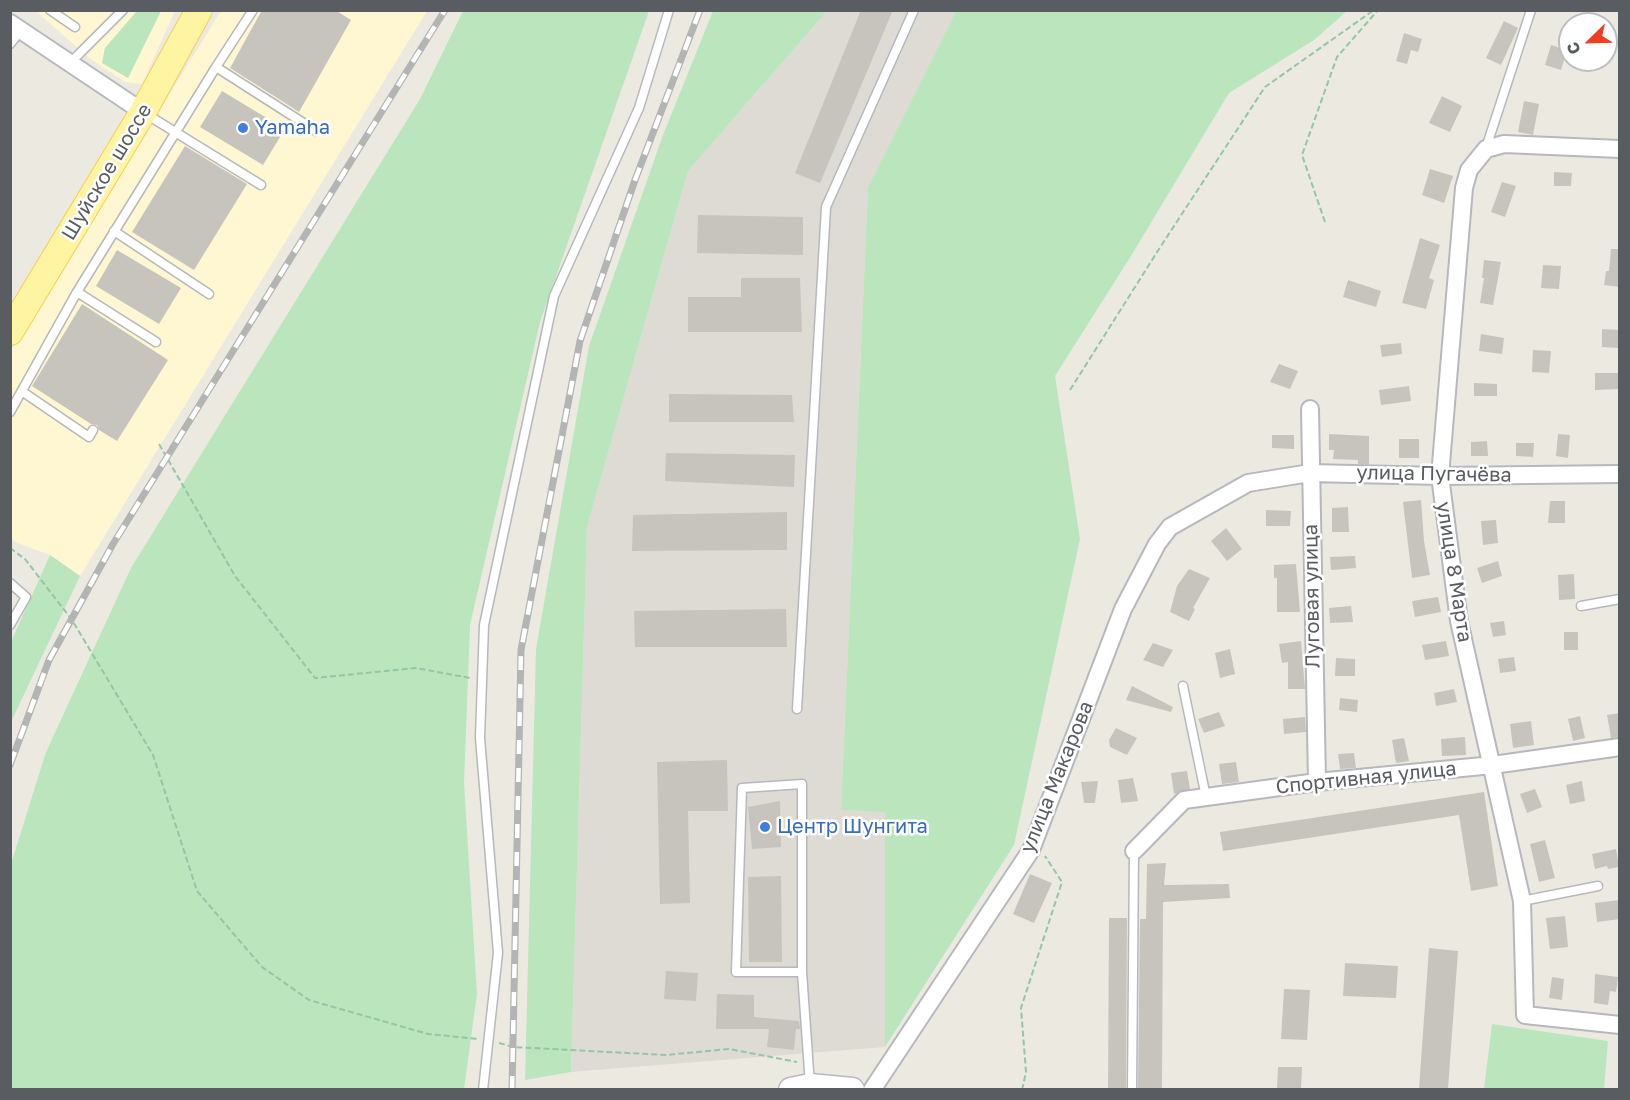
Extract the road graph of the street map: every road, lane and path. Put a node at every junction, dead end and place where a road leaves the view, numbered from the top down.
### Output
1 (50, 10) edge
2 (123, 10) edge
3 (199, 10) edge
4 (253, 10) edge
5 (669, 10) edge
6 (915, 10) edge
7 (1376, 10) edge
8 (1531, 10) edge
9 (16, 26) edge
10 (75, 27) dead end
11 (10, 44) edge
12 (70, 63) junction
13 (216, 67) junction
14 (143, 112) junction
15 (316, 131) dead end
16 (176, 132) junction
17 (1486, 149) junction
18 (1620, 149) edge
19 (261, 185) dead end
20 (1325, 222) dead end
21 (114, 231) junction
22 (77, 292) junction
23 (209, 294) dead end
24 (10, 332) edge
25 (156, 342) dead end
26 (1070, 390) dead end
27 (23, 392) junction
28 (1310, 409) dead end
29 (10, 412) edge
30 (93, 430) dead end
31 (159, 444) dead end
32 (1310, 473) junction
33 (1620, 474) edge
34 (1440, 476) junction
35 (1248, 483) joint
36 (10, 548) edge
37 (10, 583) edge
38 (1620, 599) edge
39 (1581, 606) dead end
40 (10, 625) edge
41 (482, 681) junction
42 (1183, 686) dead end
43 (797, 709) dead end
44 (1620, 747) edge
45 (1493, 765) junction
46 (1317, 782) junction
47 (1206, 797) junction
48 (1035, 840) junction
49 (1134, 851) joint
50 (1598, 886) dead end
51 (1522, 901) junction
52 (802, 972) junction
53 (1620, 1025) edge
54 (489, 1040) junction
55 (803, 1080) edge
56 (483, 1089) edge
57 (852, 1089) edge
58 (872, 1089) edge
59 (1022, 1089) edge
60 (1132, 1089) edge

1 - 10 lane
2 - 12 lane
3 - 14 main road, Шуйское шоссе
4 - 13 lane
5 - 41 lane
6 - 43 lane
7 - 20 path
7 - 26 path
8 - 17 lane
9 - 11 lane
9 - 12 street
12 - 14 street
13 - 15 lane
13 - 16 lane
14 - 16 lane
14 - 24 main road, Шуйское шоссе
16 - 19 lane
16 - 21 lane
17 - 18 street
17 - 34 street, улица 8 Марта
21 - 22 lane
21 - 23 lane
22 - 25 lane
22 - 27 lane
27 - 29 lane
27 - 30 lane
28 - 32 street, Луговая улица
31 - 41 path
32 - 34 street, улица Пугачёва
32 - 35 street, улица Пугачёва
32 - 46 street, Луговая улица
33 - 34 street, улица Пугачёва
34 - 45 street, улица 8 Марта
35 - 48 street, улица Макарова
36 - 54 path
37 - 40 lane
38 - 39 lane
41 - 54 lane
42 - 47 lane
44 - 45 street, Спортивная улица
45 - 46 street, Спортивная улица
45 - 51 street, улица 8 Марта
46 - 47 street, Спортивная улица
47 - 49 street, Спортивная улица
48 - 58 street, улица Макарова
48 - 59 path
49 - 60 lane
50 - 51 lane
51 - 53 street, улица 8 Марта
52 - 52 lane
52 - 55 lane
54 - 55 path
54 - 56 lane
55 - 57 main road

